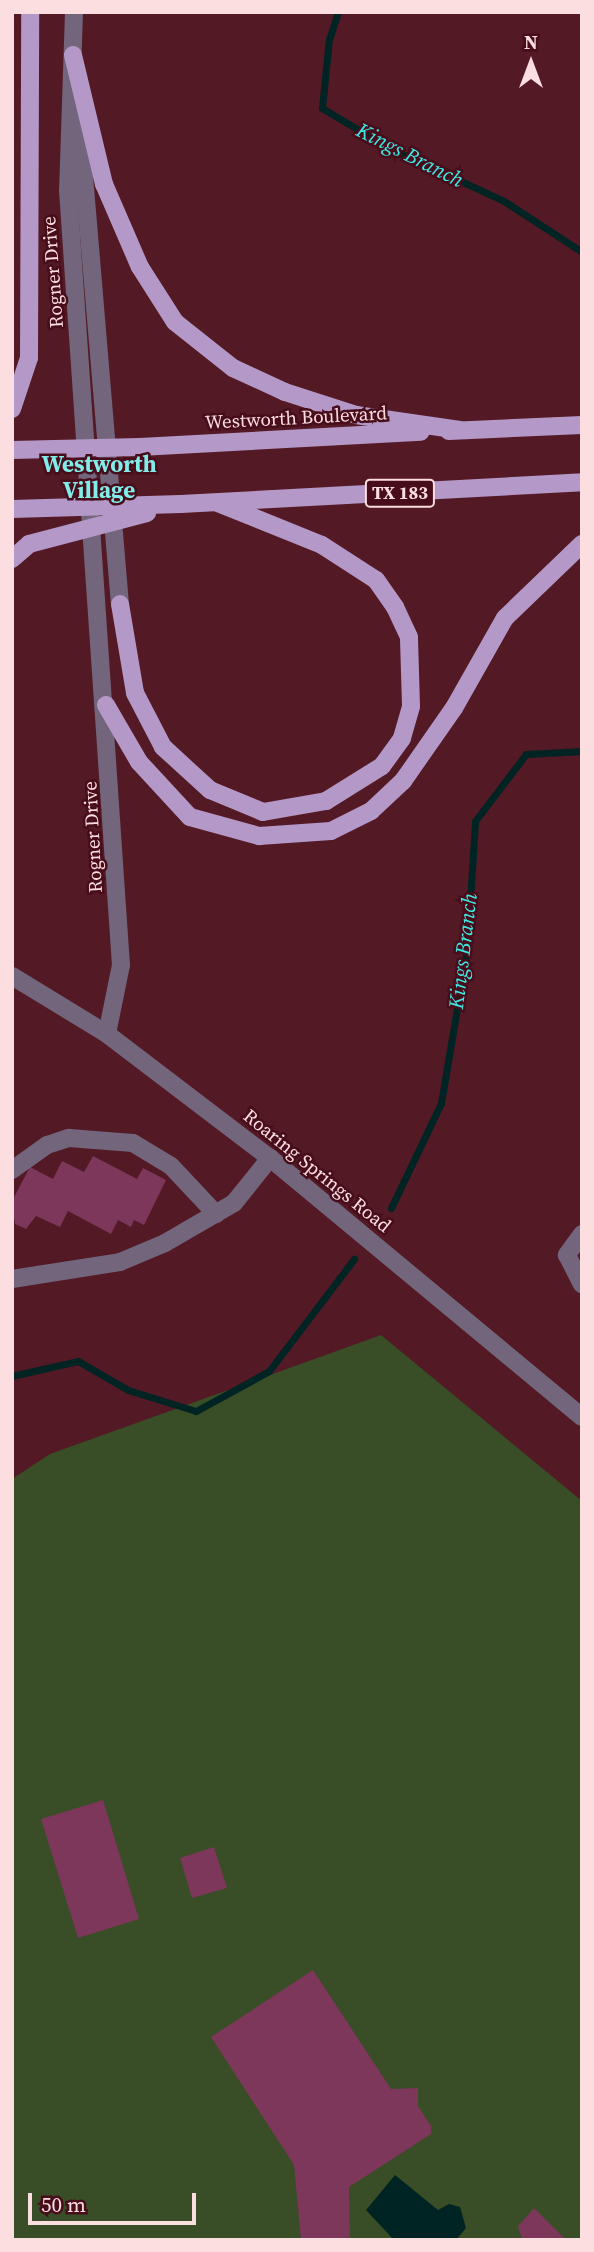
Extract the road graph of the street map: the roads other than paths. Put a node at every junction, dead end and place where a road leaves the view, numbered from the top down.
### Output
1 (30, 12) edge
2 (74, 12) edge
3 (73, 55) junction
4 (12, 409) edge
5 (582, 425) edge
6 (460, 430) junction
7 (12, 450) edge
8 (582, 482) edge
9 (218, 503) junction
10 (181, 504) junction
11 (12, 509) edge
12 (582, 544) edge
13 (12, 559) edge
14 (121, 604) joint
15 (106, 705) junction
16 (12, 976) edge
17 (107, 1034) junction
18 (270, 1158) junction
19 (12, 1170) edge
20 (216, 1214) junction
21 (582, 1234) edge
22 (12, 1279) edge
23 (582, 1284) edge
24 (582, 1417) edge

1 - 4 main road
2 - 3 street
3 - 6 main road
3 - 14 street, Rogner Drive
3 - 15 street, Rogner Drive
5 - 6 main road, Westworth Boulevard
6 - 7 main road, Westworth Boulevard, bridge
8 - 9 main road, TX 183
9 - 10 main road, TX 183
9 - 14 main road
10 - 11 main road, TX 183, bridge
10 - 13 main road, bridge
12 - 15 main road
15 - 17 street, Rogner Drive
16 - 17 street, Roaring Springs Road
17 - 18 street, Roaring Springs Road
18 - 20 street
18 - 24 street, Roaring Springs Road
19 - 20 street
20 - 22 street
21 - 23 street

